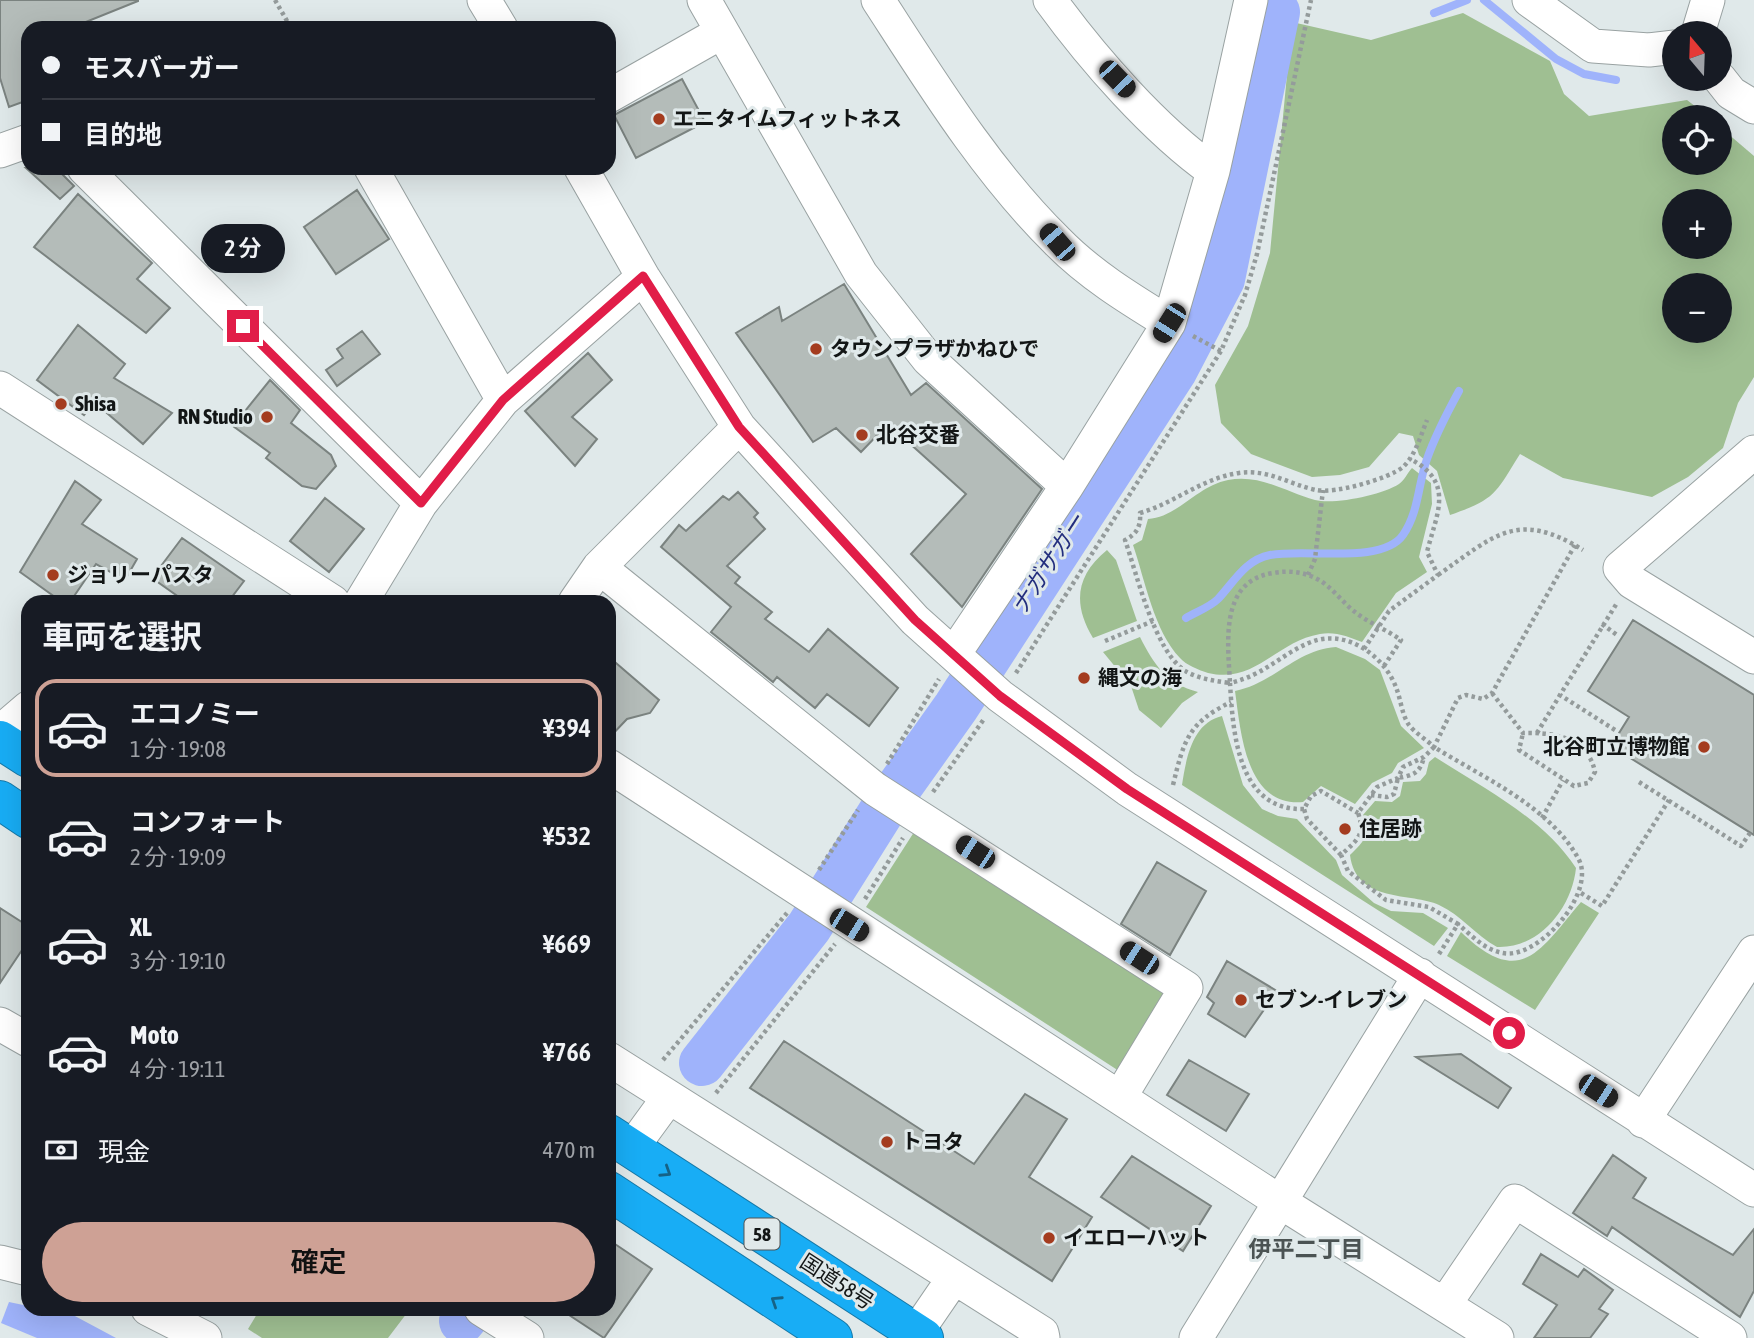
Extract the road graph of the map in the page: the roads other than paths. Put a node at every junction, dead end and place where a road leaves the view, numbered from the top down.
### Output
1 (484, 0) edge
2 (704, 0) edge
3 (878, 0) edge
4 (1050, 0) edge
5 (1251, 0) edge
6 (1529, 0) edge
7 (1708, 0) edge
8 (496, 21) edge
9 (1702, 21) edge
10 (722, 32) junction
11 (1662, 48) edge
12 (1729, 91) edge
13 (616, 92) edge
14 (1754, 107) edge
15 (21, 144) edge
16 (0, 151) edge
17 (1213, 171) junction
18 (91, 175) edge
19 (375, 175) edge
20 (585, 175) edge
21 (643, 276) junction
22 (1169, 323) junction
23 (0, 388) edge
24 (503, 400) junction
25 (739, 427) junction
26 (1754, 452) edge
27 (1067, 486) junction
28 (421, 503) junction
29 (599, 567) junction
30 (322, 595) edge
31 (365, 595) edge
32 (580, 595) edge
33 (955, 654) junction
34 (1754, 657) edge
35 (21, 714) edge
36 (0, 732) edge
37 (0, 740) edge
38 (21, 754) edge
39 (616, 771) edge
40 (0, 800) edge
41 (21, 814) edge
42 (1754, 951) edge
43 (1428, 966) junction
44 (0, 1024) edge
45 (21, 1036) edge
46 (616, 1063) edge
47 (669, 1097) junction
48 (1120, 1097) junction
49 (1643, 1121) junction
50 (620, 1142) edge
51 (1754, 1190) edge
52 (616, 1196) edge
53 (1282, 1203) junction
54 (0, 1262) edge
55 (21, 1267) edge
56 (953, 1279) junction
57 (1445, 1304) junction
58 (162, 1316) edge
59 (491, 1316) edge
60 (920, 1335) edge
61 (205, 1338) edge
62 (527, 1338) edge
63 (833, 1338) edge
64 (1043, 1338) edge
65 (1196, 1338) edge
66 (1497, 1338) edge
67 (1730, 1338) edge

1 - 8 street
2 - 10 street
3 - 22 street
4 - 17 street
5 - 17 street
6 - 11 street
7 - 9 street
10 - 13 street
10 - 27 street
12 - 14 street
15 - 16 street
17 - 22 street
18 - 28 street
19 - 24 street
20 - 21 street
21 - 24 street
21 - 25 street
22 - 27 street
23 - 30 street
24 - 28 street
25 - 29 street
25 - 33 street
26 - 34 street
27 - 33 street
28 - 31 street
29 - 32 street
29 - 48 street
33 - 43 street
35 - 36 street
37 - 38 highway
39 - 48 street
40 - 41 highway
42 - 49 street
43 - 49 street
43 - 53 street
44 - 45 street
46 - 47 street
47 - 50 street
47 - 56 street
48 - 53 street
49 - 51 street
50 -> 60 highway, 国道58号 / 58
63 -> 52 highway, 58
53 - 57 street
53 - 65 street
54 - 55 street
56 - 60 street
56 - 64 street
57 - 66 street
57 - 67 street
58 - 61 street
59 - 62 street

